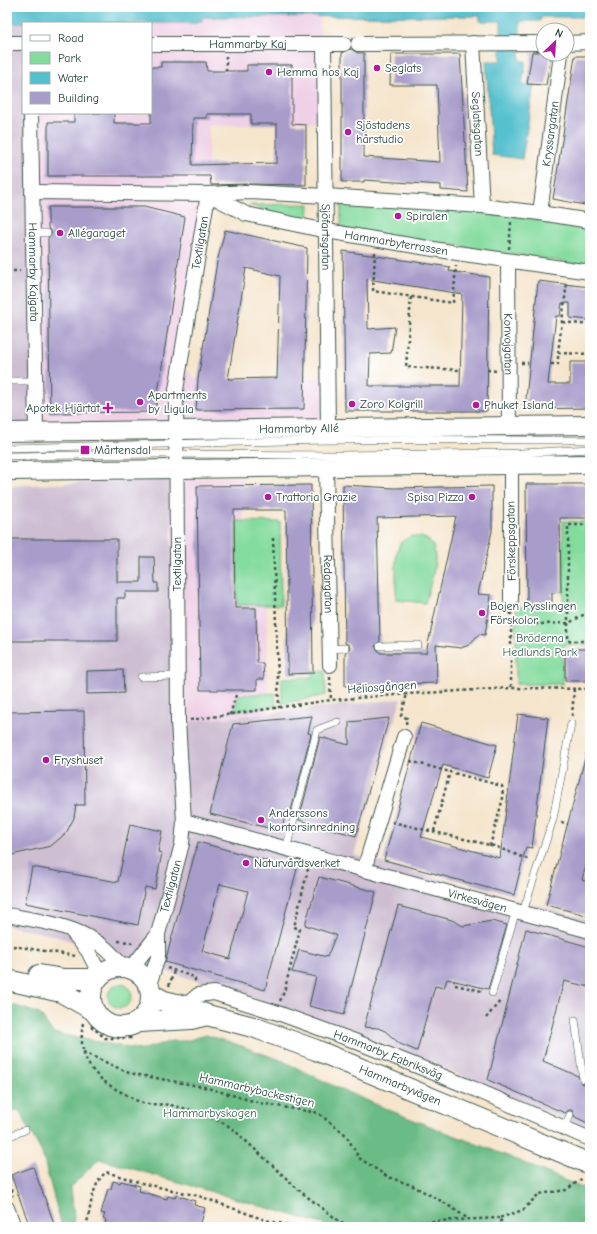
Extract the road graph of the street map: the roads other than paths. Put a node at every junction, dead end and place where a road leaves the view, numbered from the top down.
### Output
1 (590, 42) edge
2 (7, 43) edge
3 (22, 43) edge
4 (473, 43) junction
5 (535, 43) edge
6 (575, 43) edge
7 (152, 44) edge
8 (324, 44) junction
9 (344, 44) dead end
10 (358, 44) dead end
11 (560, 62) edge
12 (31, 114) edge
13 (32, 192) junction
14 (208, 194) junction
15 (326, 196) junction
16 (482, 206) junction
17 (540, 213) junction
18 (590, 221) edge
19 (327, 231) junction
20 (33, 233) junction
21 (47, 233) dead end
22 (508, 261) junction
23 (590, 272) edge
24 (7, 381) edge
25 (35, 381) junction
26 (590, 426) edge
27 (509, 427) junction
28 (328, 430) junction
29 (7, 432) edge
30 (36, 432) junction
31 (590, 440) edge
32 (7, 448) edge
33 (177, 450) junction
34 (590, 450) edge
35 (7, 456) edge
36 (590, 464) edge
37 (510, 465) junction
38 (326, 467) junction
39 (7, 471) edge
40 (511, 600) road end
41 (418, 645) dead end
42 (380, 646) dead end
43 (329, 648) junction
44 (345, 648) dead end
45 (330, 665) road end
46 (177, 676) junction
47 (141, 677) dead end
48 (338, 722) dead end
49 (571, 724) dead end
50 (404, 737) dead end
51 (184, 821) junction
52 (286, 849) junction
53 (364, 870) junction
54 (520, 911) junction
55 (7, 915) edge
56 (70, 928) junction
57 (590, 931) edge
58 (158, 934) junction
59 (126, 967) junction
60 (7, 969) edge
61 (98, 977) junction
62 (7, 980) edge
63 (156, 991) junction
64 (492, 993) road end
65 (191, 1000) junction
66 (89, 1014) junction
67 (207, 1015) junction
68 (575, 1020) dead end
69 (139, 1022) junction
70 (583, 1079) dead end
71 (570, 1115) dead end
72 (565, 1129) junction
73 (24, 1130) dead end
74 (7, 1137) edge
75 (590, 1139) edge
76 (587, 1171) edge
77 (7, 1208) edge
78 (14, 1227) edge

1 - 6 street
2 - 3 street
4 - 5 street
4 - 10 street
4 - 16 street, Seglatsgatan
7 - 8 street, Hammarby Kaj
8 - 9 street, Hammarby Kaj
8 - 15 street, Sjöfartsgatan
11 - 17 street, Kryssargatan
12 - 13 street, Hammarby Kajgata
13 - 14 street, Hammarbyterrassen
13 - 20 street, Hammarby Kajgata
14 - 15 street, Hammarbyterrassen
14 - 19 street, Hammarbyterrassen
14 - 33 street, Textilgatan
15 - 16 street, Hammarbyterrassen
15 - 19 street, Sjöfartsgatan
16 - 17 street, Hammarbyterrassen
17 - 18 street, Hammarbyterrassen
19 - 22 street, Hammarbyterrassen
19 - 28 street, Sjöfartsgatan
20 - 21 lane
20 - 25 street, Hammarby Kajgata
22 - 23 street, Hammarbyterrassen
22 - 27 street, Konvojgatan
24 - 25 lane
25 - 30 street, Hammarby Kajgata
26 - 27 street, Hammarby Allé
27 - 28 street, Hammarby Allé
28 - 33 street, Hammarby Allé
29 - 30 street, Hammarby Allé
30 - 33 street, Hammarby Allé
31 - 33 lane
32 - 33 lane
33 - 34 lane
33 - 35 lane
33 - 38 street, Hammarby Allé
33 - 39 street, Hammarby Allé
33 - 46 street, Textilgatan
36 - 37 street, Hammarby Allé
37 - 38 street, Hammarby Allé
37 - 40 street, Förskeppsgatan
38 - 43 street, Redargatan
41 - 42 lane
43 - 44 lane
43 - 45 street, Redargatan
46 - 47 lane
46 - 51 street, Textilgatan
48 - 52 lane
49 - 54 lane
50 - 53 street
51 - 52 street, Virkesvägen
51 - 58 street, Textilgatan
52 - 53 street, Virkesvägen
53 - 54 street, Virkesvägen
54 - 57 street, Virkesvägen
54 - 64 lane
55 - 56 street
56 - 59 street
56 - 61 street
58 - 59 street, Textilgatan
58 - 63 street, Textilgatan
59 - 61 main road
59 - 63 main road, Hammarbyvägen
60 - 61 main road
61 - 66 main road
62 - 66 main road, Hammarbyvägen
63 - 65 main road, Hammarbyvägen
63 - 69 main road
65 - 67 main road, Hammarbyvägen
65 - 72 street, Hammarby Fabriksväg
66 - 69 main road, Hammarbyvägen
67 - 69 main road, Hammarbyvägen
67 - 76 main road, Hammarbyvägen
68 - 70 lane
71 - 72 lane
72 - 75 street, Hammarby Fabriksväg
73 - 74 lane
77 - 78 street

